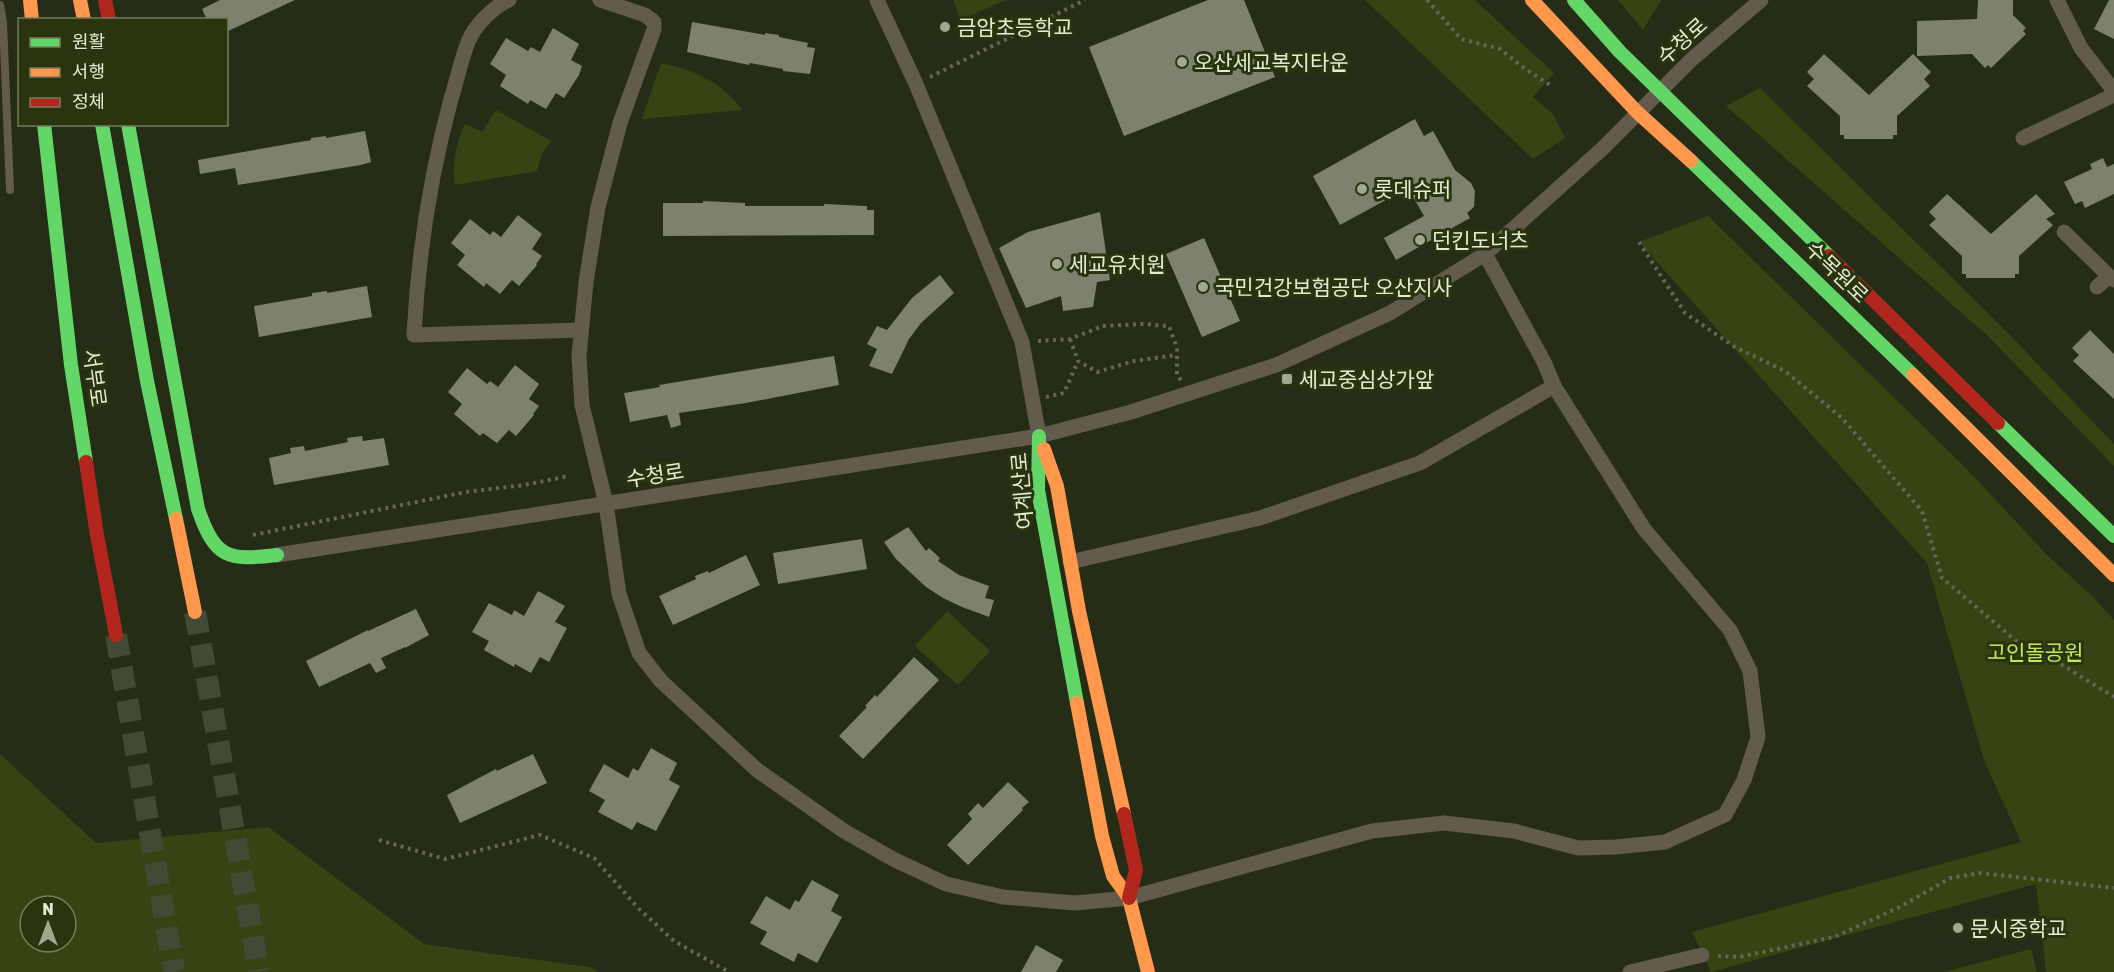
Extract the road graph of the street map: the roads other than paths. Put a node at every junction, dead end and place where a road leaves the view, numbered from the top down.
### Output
1 (30, 0) edge
2 (80, 0) edge
3 (105, 0) edge
4 (509, 0) edge
5 (600, 0) edge
6 (877, 0) edge
7 (1532, 0) edge
8 (1574, 0) edge
9 (1761, 0) edge
10 (2064, 3) edge
11 (0, 5) edge
12 (32, 18) edge
13 (84, 18) edge
14 (109, 18) edge
15 (1660, 91) junction
16 (2114, 93) edge
17 (1637, 112) junction
18 (44, 126) edge
19 (102, 126) edge
20 (128, 126) edge
21 (2024, 138) dead end
22 (10, 190) dead end
23 (2064, 231) dead end
24 (1485, 254) junction
25 (2112, 278) edge
26 (2097, 287) dead end
27 (580, 330) junction
28 (1554, 386) junction
29 (1039, 436) junction
30 (606, 504) junction
31 (2114, 537) edge
32 (277, 555) joint
33 (1071, 562) junction
34 (2114, 575) edge
35 (195, 612) tunnel mouth
36 (117, 635) tunnel mouth
37 (1129, 898) junction
38 (1702, 955) road end
39 (1148, 972) edge
40 (1630, 972) edge

1 - 12 street
2 - 13 street
3 - 14 street
4 - 27 street
5 - 27 street
6 - 29 street
7 - 17 street, 수목원로
8 - 15 street, 수목원로
9 - 15 street, 수청로
10 - 16 street
11 - 22 lane
15 - 17 street, 수청로
15 - 31 street, 수목원로
16 - 21 street
17 - 24 street, 수청로
17 - 34 street, 수목원로
18 - 36 street, 서부로
19 - 35 street
20 - 32 street
23 - 25 street
24 - 28 street
24 - 29 street, 수청로
25 - 26 street
27 - 30 street
28 - 33 street
28 - 37 street
29 - 30 street, 수청로
29 - 33 street, 여계산로
29 - 37 street, 여계산로
30 - 32 street, 수청로
30 - 37 street
33 - 37 street, 여계산로
37 - 39 street, 여계산로
38 - 40 street

